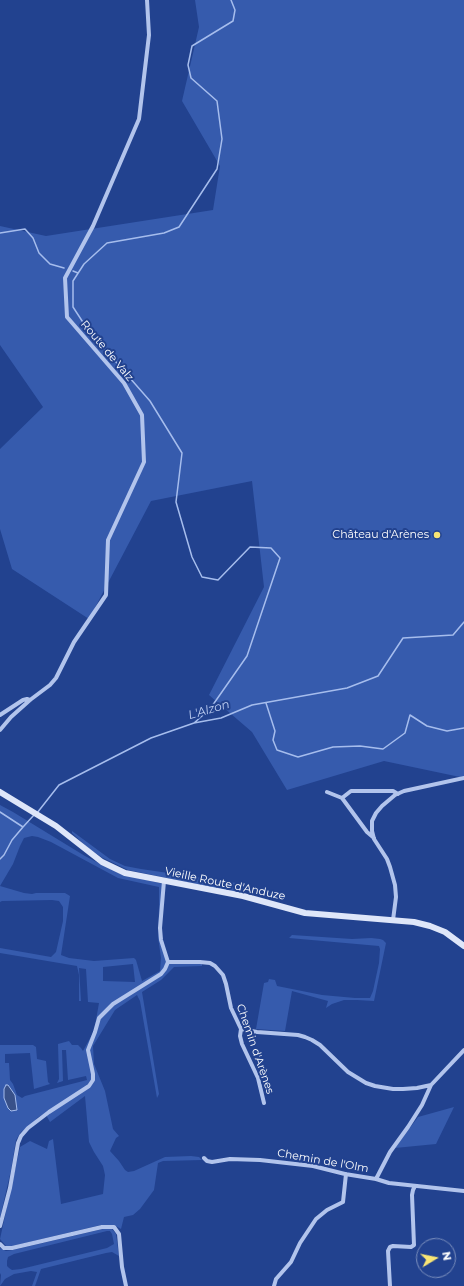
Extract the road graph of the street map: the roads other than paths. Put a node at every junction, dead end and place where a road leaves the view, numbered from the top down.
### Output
1 (147, 0) edge
2 (30, 700) junction
3 (0, 715) edge
4 (0, 730) edge
5 (464, 778) edge
6 (0, 792) edge
7 (328, 792) dead end
8 (398, 794) junction
9 (342, 798) junction
10 (374, 839) junction
11 (164, 881) junction
12 (393, 920) junction
13 (464, 946) edge
14 (168, 962) junction
15 (241, 1029) junction
16 (464, 1050) edge
17 (431, 1085) junction
18 (264, 1103) dead end
19 (204, 1158) dead end
20 (346, 1174) junction
21 (376, 1179) junction
22 (415, 1186) junction
23 (464, 1191) edge
24 (0, 1226) edge
25 (0, 1244) edge
26 (126, 1286) edge
27 (274, 1286) edge
28 (390, 1286) edge

1 - 2 street, Route de Valz
2 - 3 street
2 - 4 street, Route de Valz
5 - 8 street
6 - 11 street, Vieille Route d'Anduze
7 - 9 street
8 - 9 street
8 - 10 street
9 - 10 street
10 - 12 street
11 - 12 street, Vieille Route d'Anduze
11 - 14 street
12 - 13 street, Vieille Route d'Anduze
14 - 15 street, Chemin d'Arènes
14 - 24 street
15 - 17 street
15 - 18 street, Chemin d'Arènes
16 - 17 street
17 - 21 street
19 - 20 street, Chemin de l'Olm
20 - 21 street, Chemin de l'Olm
20 - 27 street
21 - 22 street, Chemin de l'Olm
22 - 23 street, Chemin de l'Olm
22 - 28 street
25 - 26 street

